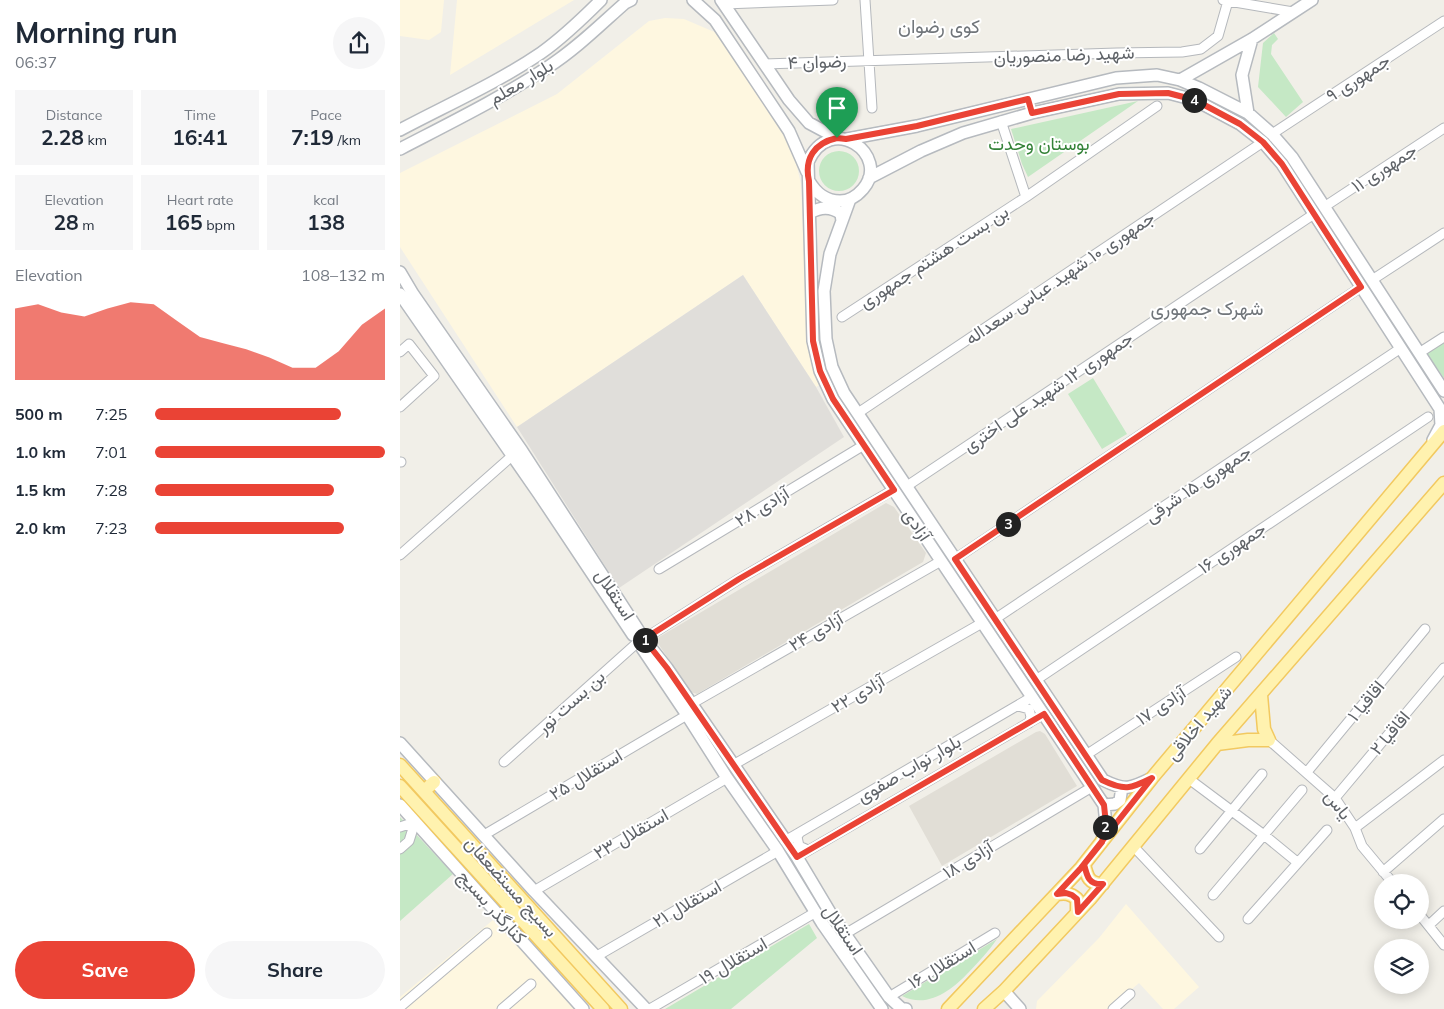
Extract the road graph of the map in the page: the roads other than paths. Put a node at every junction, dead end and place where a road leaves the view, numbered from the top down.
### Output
1 (601, 0) edge
2 (693, 0) edge
3 (833, 0) edge
4 (865, 0) edge
5 (1226, 0) edge
6 (1312, 0) edge
7 (627, 1) edge
8 (723, 2) edge
9 (1293, 12) junction
10 (1444, 21) edge
11 (1252, 39) junction
12 (869, 61) junction
13 (764, 64) junction
14 (1180, 80) junction
15 (1028, 99) junction
16 (1157, 106) dead end
17 (872, 108) dead end
18 (1032, 113) junction
19 (1248, 113) junction
20 (1001, 121) junction
21 (1444, 128) edge
22 (400, 130) edge
23 (1272, 134) junction
24 (842, 139) junction
25 (1263, 142) junction
26 (400, 149) edge
27 (808, 176) junction
28 (869, 178) junction
29 (1026, 197) junction
30 (850, 199) junction
31 (1324, 207) junction
32 (810, 213) junction
33 (1314, 214) junction
34 (842, 221) junction
35 (1444, 233) edge
36 (400, 272) edge
37 (1372, 280) junction
38 (1361, 287) junction
39 (400, 294) edge
40 (842, 317) dead end
41 (1444, 337) edge
42 (1401, 348) junction
43 (400, 352) edge
44 (1419, 353) junction
45 (1444, 391) edge
46 (400, 407) edge
47 (1442, 409) edge
48 (858, 413) junction
49 (1428, 417) dead end
50 (1444, 431) edge
51 (864, 445) junction
52 (1428, 450) junction
53 (513, 455) junction
54 (1444, 483) edge
55 (906, 486) junction
56 (894, 490) junction
57 (574, 540) junction
58 (400, 555) edge
59 (955, 559) junction
60 (941, 561) junction
61 (659, 568) dead end
62 (972, 584) junction
63 (961, 591) junction
64 (996, 619) junction
65 (982, 623) junction
66 (1425, 630) dead end
67 (641, 641) junction
68 (1236, 657) dead end
69 (1444, 668) edge
70 (1036, 680) junction
71 (1261, 695) junction
72 (1032, 698) junction
73 (1018, 706) junction
74 (689, 709) junction
75 (1044, 714) junction
76 (1030, 723) junction
77 (1269, 740) junction
78 (400, 743) edge
79 (1217, 744) junction
80 (1086, 755) junction
81 (1444, 760) edge
82 (504, 762) dead end
83 (400, 765) edge
84 (734, 766) junction
85 (1306, 772) junction
86 (1262, 774) dead end
87 (728, 778) junction
88 (1152, 778) junction
89 (1189, 779) junction
90 (434, 782) junction
91 (400, 786) edge
92 (1092, 787) junction
93 (1122, 787) junction
94 (1302, 790) dead end
95 (424, 791) junction
96 (1335, 798) junction
97 (400, 805) edge
98 (1104, 805) junction
99 (1231, 810) junction
100 (760, 815) junction
101 (1444, 819) edge
102 (415, 822) junction
103 (400, 827) edge
104 (1355, 828) junction
105 (1327, 830) dead end
106 (800, 832) junction
107 (484, 835) junction
108 (1264, 835) junction
109 (785, 841) junction
110 (1102, 842) junction
111 (1134, 847) junction
112 (400, 848) edge
113 (1200, 849) dead end
114 (808, 850) junction
115 (778, 851) junction
116 (797, 857) junction
117 (1297, 862) junction
118 (1084, 864) junction
119 (1384, 872) joint
120 (1103, 884) junction
121 (534, 891) junction
122 (1057, 894) junction
123 (1213, 895) dead end
124 (1444, 911) edge
125 (816, 912) junction
126 (1078, 912) junction
127 (1248, 919) dead end
128 (1429, 925) joint
129 (487, 933) dead end
130 (995, 933) dead end
131 (845, 934) junction
132 (1219, 937) dead end
133 (1444, 945) edge
134 (597, 956) junction
135 (531, 984) dead end
136 (1004, 991) junction
137 (1130, 994) dead end
138 (889, 997) junction
139 (400, 1007) edge
140 (502, 1009) edge
141 (584, 1009) edge
142 (603, 1009) edge
143 (621, 1009) edge
144 (648, 1009) edge
145 (882, 1009) edge
146 (903, 1009) edge
147 (944, 1009) edge
148 (948, 1009) edge
149 (984, 1009) edge
150 (1020, 1009) edge
151 (1113, 1009) edge

1 - 22 street, بلوار معلم
2 - 27 street
3 - 8 street
4 - 12 street
5 - 9 street
5 - 12 street, شهید رضا منصوریان
6 - 9 street
7 - 26 street, بلوار معلم
8 - 13 street
9 - 11 street
10 - 23 street, جمهوری ۹
11 - 14 street
11 - 19 street
12 - 13 street, رضوان ۴
12 - 17 street
13 - 24 street
14 - 15 street
14 - 19 street
15 - 18 street
15 - 24 street
16 - 29 street, بن بست هشتم جمهوری
18 - 20 street
18 - 25 street
19 - 23 street
20 - 28 street
20 - 29 street, بن بست هشتم جمهوری
21 - 31 street, جمهوری ۱۱
23 - 31 street
24 - 27 street
24 - 28 street
25 - 33 street
25 - 48 street, جمهوری ۱۰ شهید عباس سعداله
27 - 30 street
27 - 32 street, آزادی
28 - 30 street
29 - 40 street, بن بست هشتم جمهوری
30 - 34 street, آزادی
31 - 37 street
32 - 34 street
32 - 51 street, آزادی
33 - 38 street
33 - 55 street, جمهوری ۱۲ شهید علی اختری
34 - 48 street, آزادی
35 - 37 street
36 - 57 street, استقلال
37 - 44 street
38 - 42 street
38 - 59 street
39 - 53 street, استقلال
41 - 44 street
42 - 47 street
42 - 64 street, جمهوری ۱۵ شرقی
43 - 46 street
44 - 45 street
47 - 52 street
48 - 55 street, آزادی
49 - 70 street, جمهوری ۱۶
50 - 52 main road, شهید اخلاقی
51 - 56 street, آزادی
51 - 61 street, آزادی ۲۸
52 - 88 main road, شهید اخلاقی
53 - 57 street, استقلال
53 - 58 street
54 - 71 main road, شهید اخلاقی
55 - 59 street, آزادی
56 - 60 street, آزادی
56 - 67 street, بن بست نور
57 - 67 street, استقلال
59 - 62 street, آزادی
60 - 63 street, آزادی
60 - 74 street, آزادی ۲۴
62 - 63 street
62 - 64 street, آزادی
63 - 65 street, آزادی
64 - 70 street, آزادی
65 - 72 street, آزادی
65 - 84 street, آزادی ۲۲
66 - 85 street, اقاقیا ۱
67 - 74 street, استقلال
67 - 82 street, بن بست نور
68 - 80 street, آزادی ۱۷
69 - 96 street, اقاقیا ۲
70 - 80 street, آزادی
71 - 77 main road
71 - 79 main road, شهید اخلاقی
72 - 73 street, بلوار نواب صفوی
72 - 75 street, آزادی
73 - 76 street
73 - 106 street, بلوار نواب صفوی
74 - 84 street, استقلال
74 - 87 street, استقلال
74 - 107 street, استقلال ۲۵
75 - 76 street, بلوار نواب صفوی
75 - 92 street, آزادی
76 - 114 street, بلوار نواب صفوی
77 - 79 main road
77 - 85 street, یاس
78 - 90 street
79 - 89 main road, شهید اخلاقی
80 - 93 street, آزادی
81 - 104 street
83 - 95 main road, بسیج مستضعفان
84 - 100 street, استقلال
85 - 96 street, یاس
86 - 99 street
87 - 100 street, استقلال
87 - 121 street, استقلال ۲۳
88 - 93 street
88 - 110 main road, شهید اخلاقی
89 - 99 street
89 - 111 main road, شهید اخلاقی
90 - 95 main road
90 - 107 street
91 - 142 main road, بسیج مستضعفان
92 - 98 street, آزادی
92 - 131 street, آزادی ۱۸
93 - 98 street
94 - 108 street
95 - 143 main road, بسیج مستضعفان
96 - 104 street, یاس
97 - 102 street, کنارگذر بسیج
98 - 110 street
99 - 108 street
99 - 113 street
100 - 109 street, استقلال
100 - 115 street, استقلال
101 - 119 street
102 - 103 street
102 - 112 street
102 - 141 street, کنارگذر بسیج
104 - 119 street, یاس
105 - 117 street
106 - 109 street, بلوار نواب صفوی
106 - 114 street
107 - 121 street
108 - 117 street
108 - 123 street
109 - 116 street, استقلال
110 - 118 main road, شهید اخلاقی
111 - 120 main road, شهید اخلاقی
111 - 132 street
114 - 116 street, بلوار نواب صفوی
115 - 125 street, استقلال
115 - 134 street, استقلال ۲۱
116 - 131 street, استقلال
117 - 127 street
118 - 120 main road
118 - 122 main road, شهید اخلاقی
120 - 126 main road, شهید اخلاقی
121 - 134 street
122 - 126 main road
122 - 148 main road, شهید اخلاقی
124 - 128 street
125 - 144 street, استقلال ۱۹
125 - 145 street, استقلال
126 - 136 main road, شهید اخلاقی
128 - 133 street
129 - 139 street
130 - 138 street, استقلال ۱۶
131 - 138 street, استقلال
134 - 144 street
135 - 140 street
136 - 149 main road, شهید اخلاقی
136 - 150 street
137 - 151 street
138 - 146 street, استقلال
147 - 148 street

